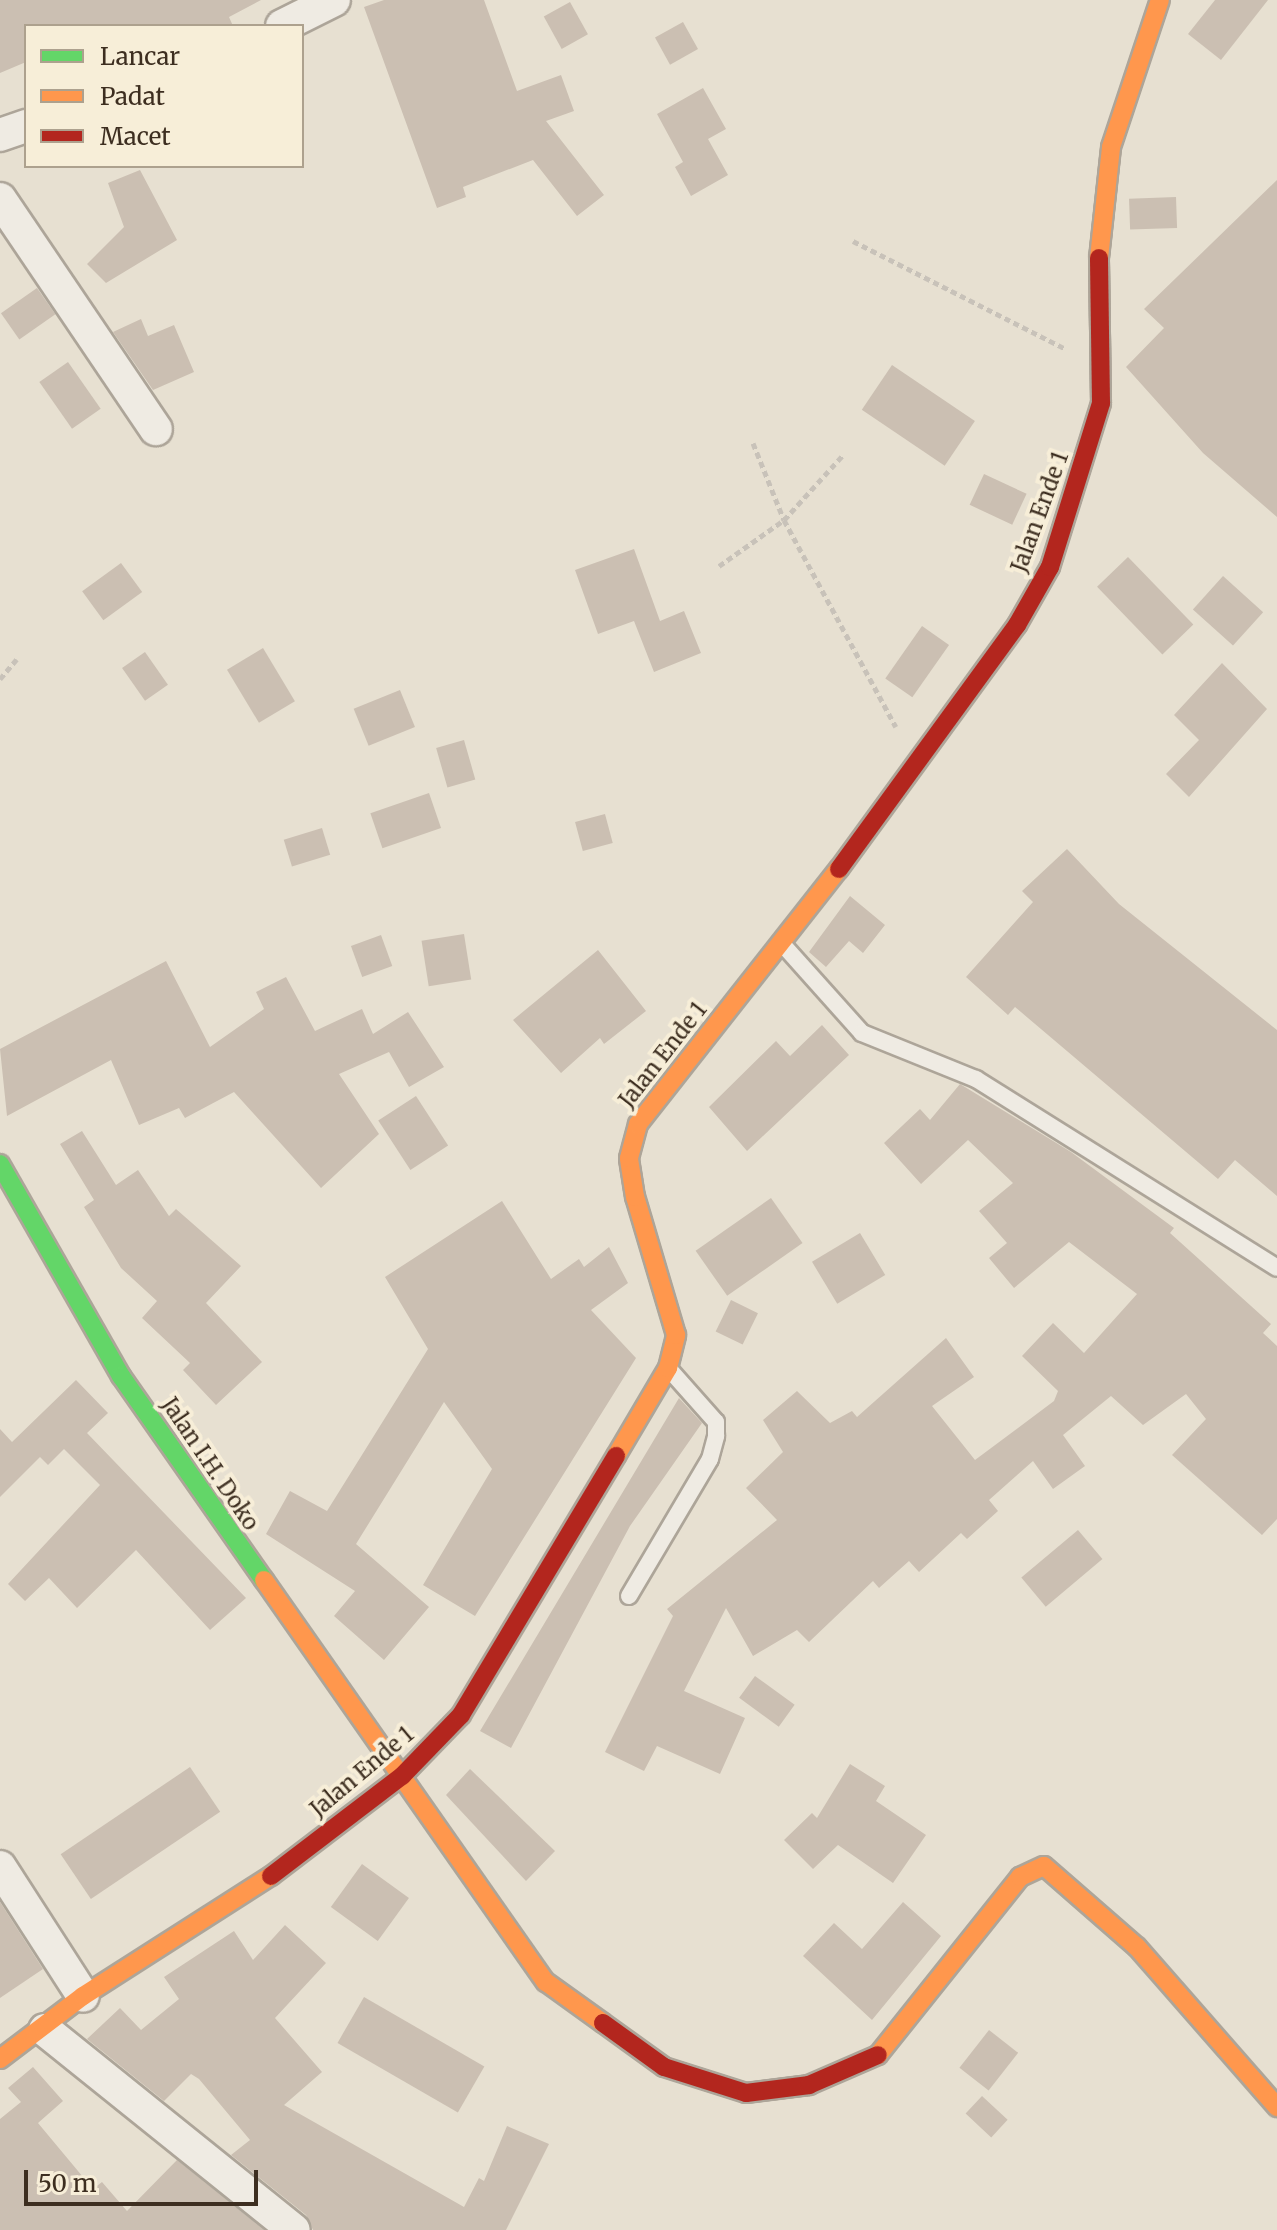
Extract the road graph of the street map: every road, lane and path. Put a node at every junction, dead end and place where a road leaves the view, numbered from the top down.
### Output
1 (334, 0) edge
2 (1160, 0) edge
3 (286, 24) edge
4 (24, 127) edge
5 (0, 135) edge
6 (0, 199) edge
7 (853, 241) dead end
8 (1104, 369) junction
9 (156, 429) dead end
10 (753, 443) dead end
11 (843, 455) dead end
12 (784, 520) junction
13 (719, 566) dead end
14 (17, 659) dead end
15 (0, 679) edge
16 (917, 758) junction
17 (784, 945) junction
18 (0, 1164) edge
19 (1277, 1268) edge
20 (668, 1368) junction
21 (629, 1596) dead end
22 (402, 1776) junction
23 (0, 1867) edge
24 (83, 1996) junction
25 (45, 2030) junction
26 (0, 2059) edge
27 (1277, 2107) edge
28 (294, 2230) edge

1 - 3 street
2 - 8 street, Jalan Ende 1
4 - 5 street
6 - 9 street
7 - 8 path
8 - 16 street, Jalan Ende 1
10 - 12 path
11 - 12 path
12 - 13 path
12 - 16 path
14 - 15 path
16 - 17 street, Jalan Ende 1
17 - 19 lane
17 - 20 street, Jalan Ende 1
18 - 22 street, Jalan I.H. Doko
20 - 21 lane
20 - 22 street, Jalan Ende 1
22 - 24 street, Jalan Ende 1
22 - 27 street, Jalan I.H. Doko
23 - 24 street
24 - 25 street, Jalan Ende 1
25 - 26 street, Jalan Ende 1
25 - 28 street

